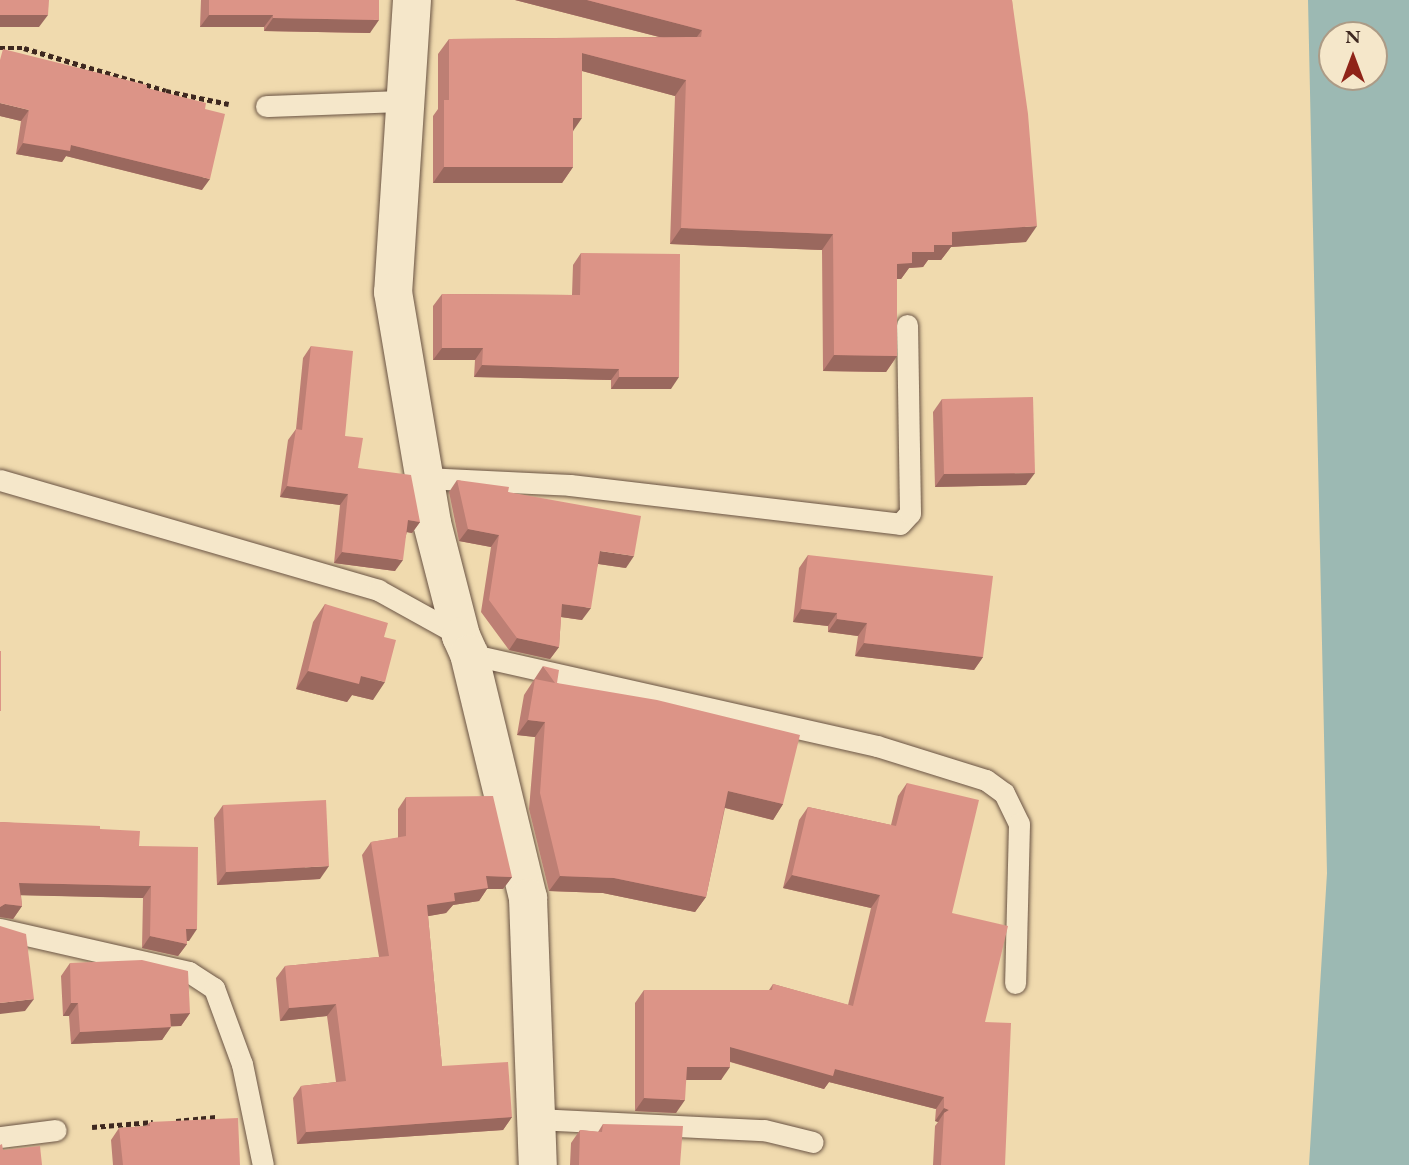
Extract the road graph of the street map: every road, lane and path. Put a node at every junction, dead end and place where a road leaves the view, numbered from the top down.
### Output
1 (412, 0) edge
2 (0, 48) edge
3 (403, 101) junction
4 (266, 106) joint
5 (907, 325) dead end
6 (424, 478) junction
7 (0, 480) edge
8 (465, 645) junction
9 (0, 929) edge
10 (1014, 983) dead end
11 (253, 1114) junction
12 (536, 1119) junction
13 (174, 1121) edge
14 (161, 1122) edge
15 (56, 1130) joint
16 (0, 1137) edge
17 (813, 1142) dead end
18 (263, 1165) edge
19 (538, 1165) edge

1 - 3 street
2 - 4 path
3 - 4 lane
3 - 6 street
5 - 6 lane
6 - 8 street
7 - 8 lane
8 - 10 lane
8 - 12 street
9 - 11 lane
11 - 13 path
11 - 18 lane
12 - 17 lane
12 - 19 street
14 - 15 path
15 - 16 lane

